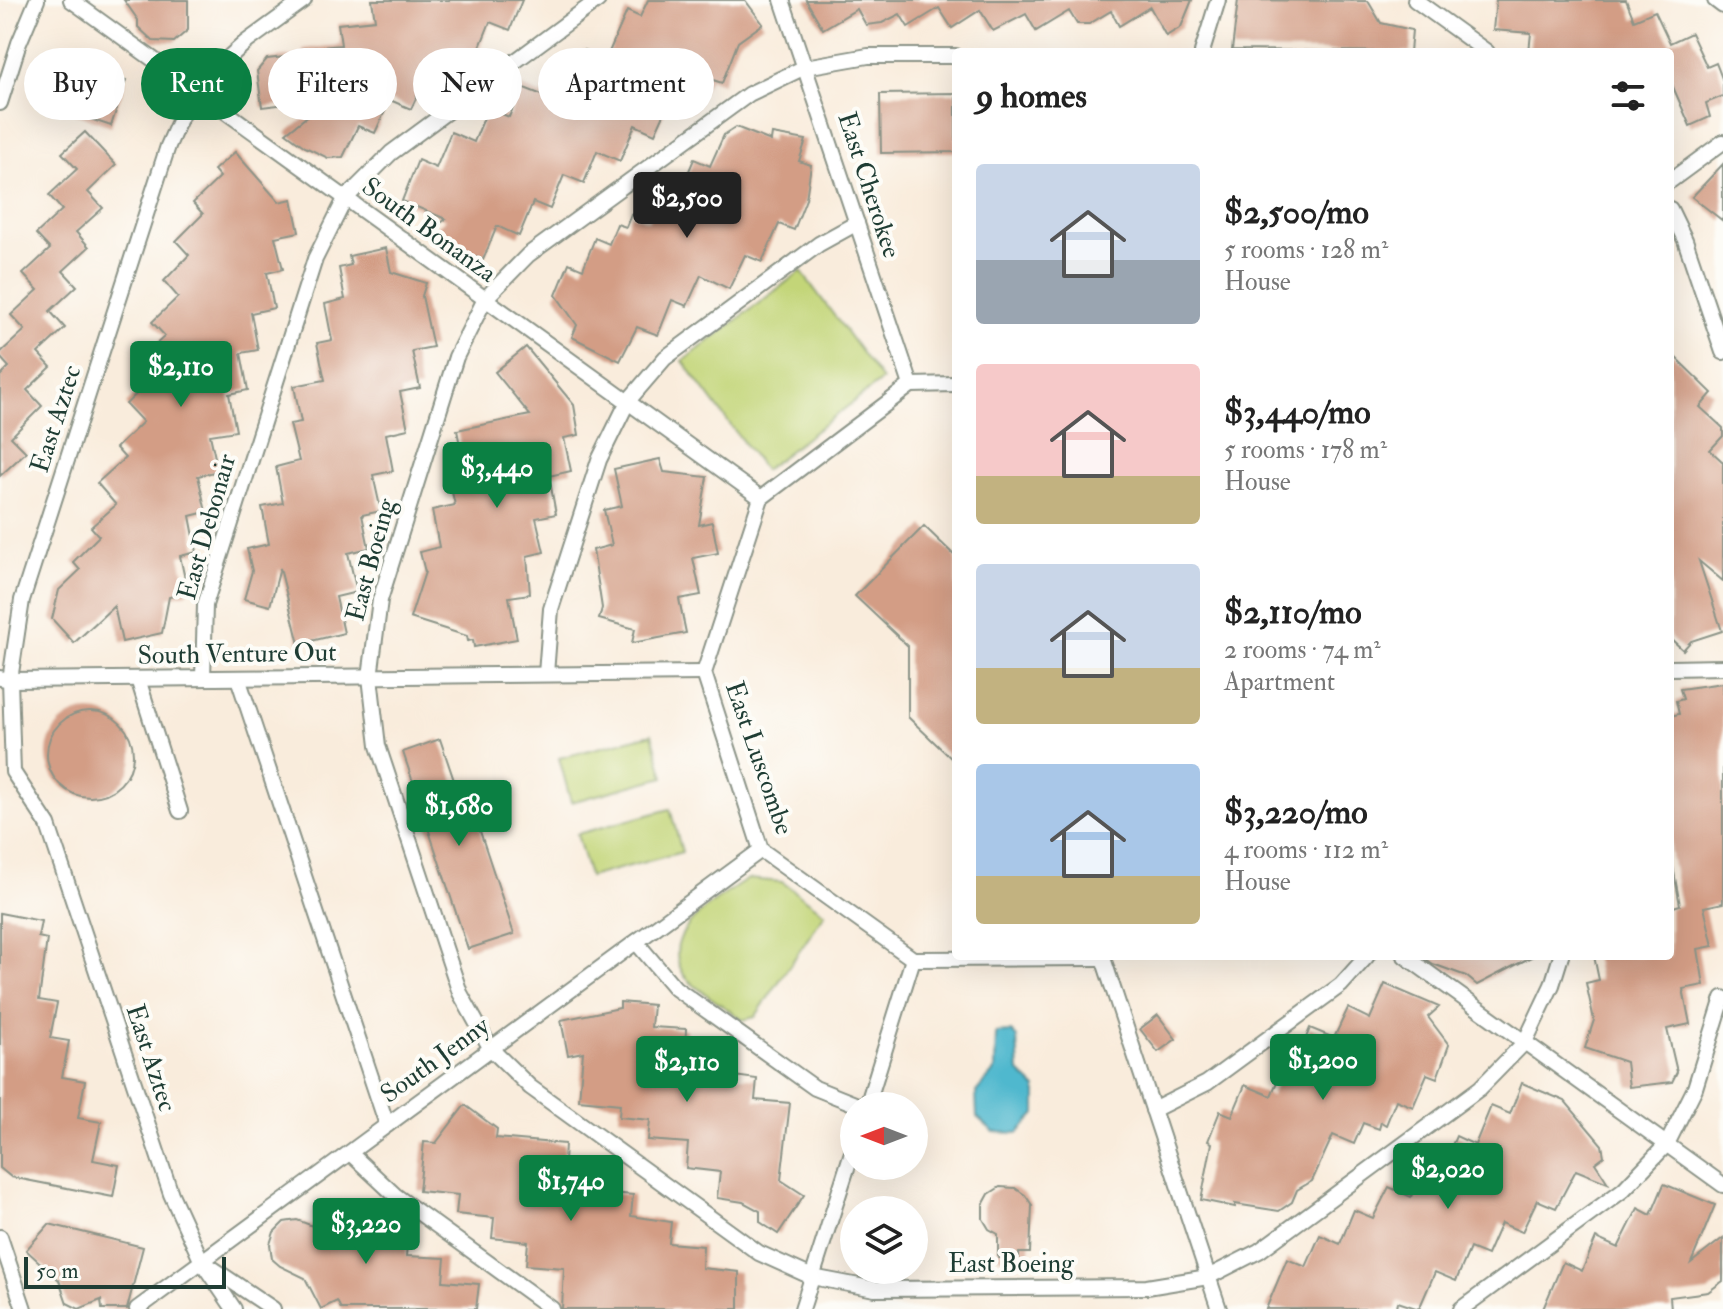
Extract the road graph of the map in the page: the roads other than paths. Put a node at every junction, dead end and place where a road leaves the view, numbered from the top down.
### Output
1 (37, 0) edge
2 (71, 0) edge
3 (304, 0) edge
4 (598, 0) edge
5 (782, 0) edge
6 (1218, 0) edge
7 (1415, 0) edge
8 (1715, 0) edge
9 (1723, 6) edge
10 (239, 48) edge
11 (1203, 48) edge
12 (1481, 48) edge
13 (141, 51) edge
14 (952, 56) edge
15 (805, 67) junction
16 (0, 103) edge
17 (179, 120) edge
18 (236, 120) edge
19 (1723, 142) edge
20 (1674, 178) edge
21 (345, 199) junction
22 (1674, 217) edge
23 (857, 223) junction
24 (485, 299) junction
25 (1723, 352) edge
26 (952, 384) edge
27 (911, 385) junction
28 (628, 401) junction
29 (761, 498) junction
30 (1723, 667) edge
31 (1674, 668) edge
32 (704, 673) junction
33 (546, 674) junction
34 (370, 677) junction
35 (203, 678) junction
36 (238, 678) junction
37 (138, 679) junction
38 (3, 681) edge
39 (180, 811) dead end
40 (761, 850) junction
41 (636, 942) junction
42 (913, 959) junction
43 (952, 959) edge
44 (1105, 960) edge
45 (1363, 960) edge
46 (1411, 960) edge
47 (1560, 960) edge
48 (1723, 998) edge
49 (1525, 1042) junction
50 (491, 1049) junction
51 (871, 1092) edge
52 (840, 1098) edge
53 (1153, 1110) junction
54 (387, 1125) junction
55 (1667, 1144) junction
56 (350, 1153) junction
57 (843, 1180) edge
58 (1723, 1185) edge
59 (0, 1237) edge
60 (202, 1262) junction
61 (812, 1277) junction
62 (1208, 1277) junction
63 (24, 1309) edge
64 (137, 1309) edge
65 (234, 1309) edge
66 (273, 1309) edge
67 (552, 1309) edge
68 (802, 1309) edge
69 (1219, 1309) edge
70 (1461, 1309) edge

1 - 16 lane
2 - 13 lane, South Bonanza
3 - 10 lane, East Aztec
4 - 21 lane, East Debonair
5 - 15 lane, East Cherokee
6 - 11 lane
7 - 12 lane
8 - 9 lane
14 - 15 lane, East Boeing
15 - 23 lane, East Cherokee
15 - 24 lane, East Boeing
17 - 38 lane, East Aztec
18 - 21 lane, South Bonanza
19 - 20 lane
21 - 24 lane, South Bonanza
21 - 35 lane, East Debonair
22 - 25 lane
23 - 27 lane, East Cherokee
23 - 28 lane
24 - 28 lane, South Bonanza
24 - 34 lane, East Boeing
26 - 27 lane
27 - 29 lane
28 - 29 lane, South Bonanza
28 - 33 lane
29 - 32 lane, East Luscombe
30 - 31 lane
32 - 33 lane, South Venture Out
32 - 40 lane, East Luscombe
33 - 34 lane, South Venture Out
34 - 36 lane, South Venture Out
34 - 50 lane, East Boeing
35 - 36 lane, South Venture Out
35 - 37 lane, South Venture Out
36 - 54 lane
37 - 38 lane, South Venture Out
37 - 39 lane
38 - 60 lane, East Aztec
40 - 41 lane, South Jenny
40 - 42 lane, East Luscombe
41 - 50 lane, South Jenny
41 - 52 lane
42 - 43 lane
42 - 51 lane
44 - 53 lane
45 - 53 lane
46 - 49 lane
47 - 49 lane, East Boeing
48 - 55 lane
49 - 55 lane
49 - 62 lane, East Boeing
50 - 54 lane, South Jenny
50 - 61 lane, East Boeing
53 - 62 lane
54 - 56 lane, South Jenny
55 - 58 lane
55 - 70 lane
56 - 60 lane, South Jenny
56 - 67 lane
57 - 61 lane
59 - 63 lane
60 - 64 lane, South Jenny
60 - 65 lane, East Aztec
60 - 66 lane
61 - 62 lane, East Boeing
61 - 68 lane
62 - 69 lane

